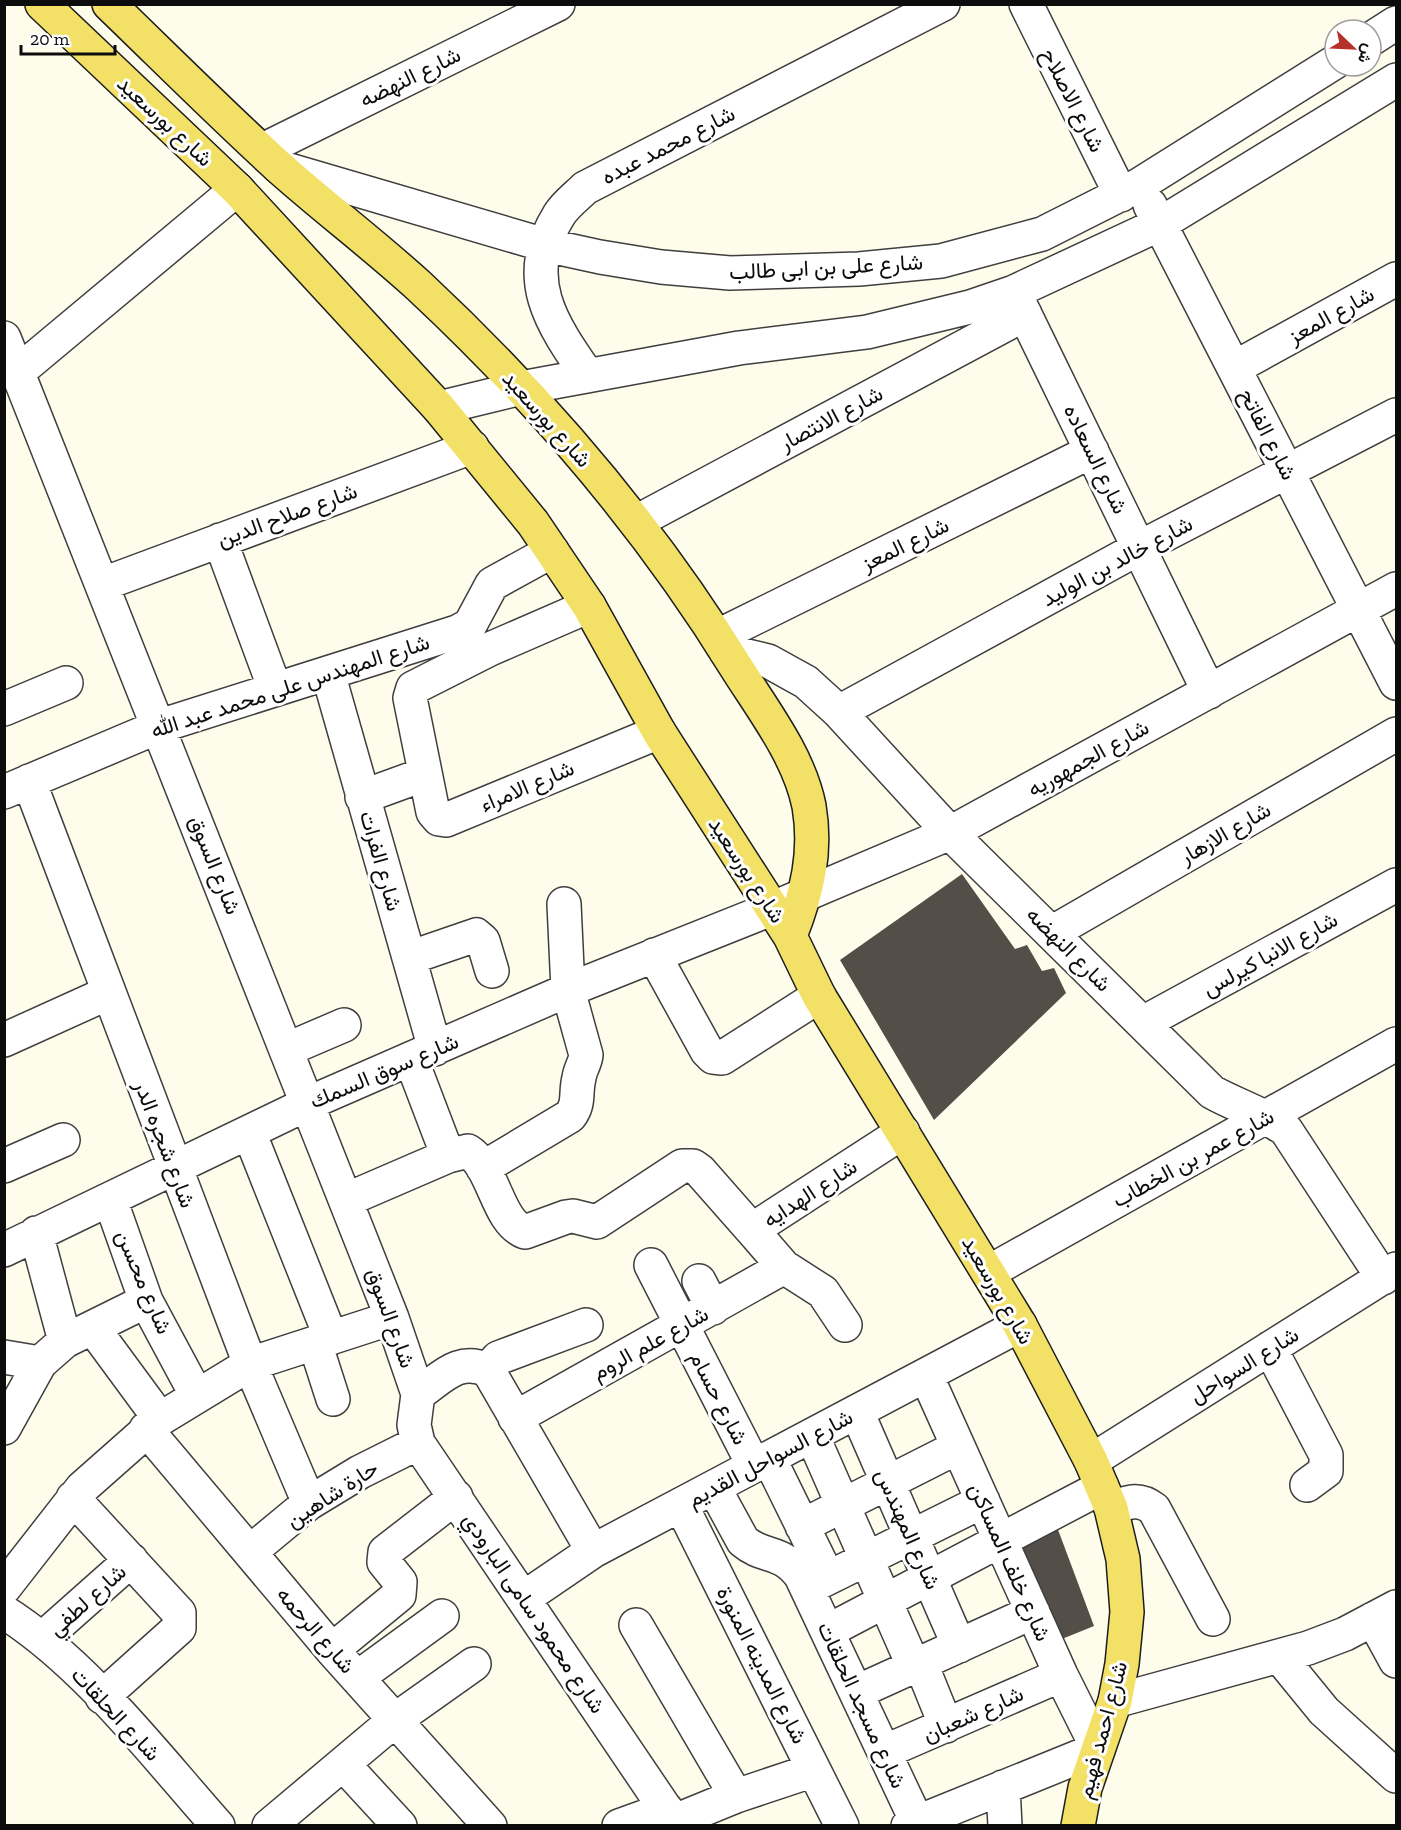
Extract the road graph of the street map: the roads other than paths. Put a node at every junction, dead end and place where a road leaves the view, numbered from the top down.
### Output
1 (42, 4) edge
2 (109, 4) edge
3 (558, 4) edge
4 (943, 4) edge
5 (1026, 4) edge
6 (1396, 23) edge
7 (1383, 31) edge
8 (1323, 69) edge
9 (1396, 80) edge
10 (271, 159) junction
11 (237, 189) junction
12 (1130, 190) junction
13 (1160, 224) junction
14 (545, 245) junction
15 (1396, 279) edge
16 (1019, 303) junction
17 (4, 338) edge
18 (1234, 368) junction
19 (18, 372) junction
20 (588, 376) junction
21 (521, 388) junction
22 (439, 408) junction
23 (1396, 415) edge
24 (472, 447) junction
25 (1092, 451) junction
26 (1287, 471) junction
27 (636, 522) junction
28 (220, 540) junction
29 (1139, 548) junction
30 (552, 551) junction
31 (103, 584) junction
32 (1396, 589) edge
33 (589, 606) junction
34 (1359, 610) junction
35 (479, 611) junction
36 (722, 644) junction
37 (490, 649) junction
38 (328, 673) junction
39 (66, 683) dead end
40 (1396, 683) edge
41 (275, 689) junction
42 (1209, 692) junction
43 (4, 709) edge
44 (839, 712) junction
45 (160, 726) junction
46 (659, 732) junction
47 (1396, 734) edge
48 (425, 774) junction
49 (12, 783) edge
50 (362, 797) junction
51 (951, 832) junction
52 (1396, 885) edge
53 (807, 893) junction
54 (564, 904) dead end
55 (771, 909) junction
56 (1053, 932) junction
57 (790, 936) junction
58 (654, 956) junction
59 (409, 958) junction
60 (492, 971) dead end
61 (568, 990) junction
62 (108, 993) junction
63 (819, 996) junction
64 (1143, 1023) junction
65 (344, 1025) dead end
66 (4, 1040) edge
67 (1396, 1044) edge
68 (288, 1049) junction
69 (423, 1054) junction
70 (309, 1103) junction
71 (1268, 1116) junction
72 (249, 1132) junction
73 (903, 1132) junction
74 (63, 1140) dead end
75 (448, 1156) junction
76 (4, 1166) edge
77 (174, 1168) junction
78 (483, 1168) junction
79 (110, 1199) junction
80 (346, 1200) junction
81 (752, 1230) junction
82 (36, 1233) junction
83 (4, 1250) edge
84 (651, 1265) dead end
85 (784, 1267) junction
86 (989, 1272) junction
87 (1390, 1274) edge
88 (146, 1301) junction
89 (392, 1318) junction
90 (586, 1325) dead end
91 (681, 1325) junction
92 (845, 1325) dead end
93 (1020, 1325) junction
94 (79, 1335) junction
95 (323, 1340) junction
96 (1270, 1348) junction
97 (4, 1357) edge
98 (40, 1364) junction
99 (250, 1365) junction
100 (488, 1370) junction
101 (926, 1375) junction
102 (418, 1394) junction
103 (197, 1396) junction
104 (333, 1399) dead end
105 (857, 1412) junction
106 (515, 1418) junction
107 (153, 1424) junction
108 (4, 1428) edge
109 (812, 1435) junction
110 (418, 1443) junction
111 (958, 1447) junction
112 (761, 1462) junction
113 (888, 1482) junction
114 (1102, 1485) junction
115 (1307, 1485) dead end
116 (714, 1488) junction
117 (456, 1497) junction
118 (73, 1498) junction
119 (983, 1501) junction
120 (309, 1503) junction
121 (681, 1505) junction
122 (844, 1505) junction
123 (802, 1526) junction
124 (911, 1537) junction
125 (1000, 1541) junction
126 (593, 1551) junction
127 (250, 1552) junction
128 (867, 1559) junction
129 (131, 1560) junction
130 (930, 1578) junction
131 (818, 1583) junction
132 (4, 1588) edge
133 (524, 1598) junction
134 (886, 1601) junction
135 (4, 1612) edge
136 (1033, 1612) junction
137 (1385, 1613) edge
138 (442, 1616) dead end
139 (1213, 1619) dead end
140 (636, 1625) dead end
141 (828, 1631) junction
142 (42, 1639) junction
143 (959, 1646) junction
144 (332, 1650) junction
145 (1279, 1656) junction
146 (1396, 1661) edge
147 (474, 1664) dead end
148 (918, 1666) junction
149 (1061, 1675) junction
150 (357, 1678) junction
151 (857, 1692) junction
152 (102, 1697) junction
153 (1115, 1701) junction
154 (396, 1720) junction
155 (946, 1726) junction
156 (1098, 1749) junction
157 (884, 1752) junction
158 (343, 1764) junction
159 (814, 1770) junction
160 (1396, 1776) edge
161 (1003, 1787) junction
162 (736, 1796) junction
163 (673, 1819) edge
164 (912, 1823) edge
165 (218, 1826) edge
166 (268, 1826) edge
167 (400, 1826) edge
168 (490, 1826) edge
169 (619, 1826) edge
170 (842, 1826) edge
171 (1005, 1826) edge
172 (1078, 1826) edge

1 - 11 main road, شارع بورسعيد
2 - 10 main road, شارع بورسعيد
3 - 10 street, شارع النهضه
4 - 14 street, شارع محمد عبده
5 - 12 street, شارع الاصلاح
6 - 7 street
8 - 12 street, شارع على بن ابى طالب
9 - 13 street
10 - 14 street, شارع على بن ابى طالب
10 - 21 main road, شارع بورسعيد
11 - 19 street
11 - 22 main road, شارع بورسعيد
12 - 13 street, شارع الفاتح
12 - 14 street, شارع على بن ابى طالب
13 - 16 street
13 - 18 street, شارع الفاتح
14 - 20 street, شارع محمد عبده
15 - 18 street, شارع المعز
16 - 20 street
16 - 25 street, شارع السعاده
16 - 27 street, شارع الانتصار
17 - 19 street, شارع السوق
18 - 26 street, شارع الفاتح
19 - 31 street, شارع السوق
20 - 21 street
21 - 22 street
21 - 27 main road, شارع بورسعيد
22 - 24 main road, شارع بورسعيد
23 - 26 street, شارع خالد بن الوليد
24 - 28 street, شارع صلاح الدين
24 - 30 main road, شارع بورسعيد
25 - 29 street, شارع السعاده
25 - 36 street, شارع المعز
26 - 29 street, شارع خالد بن الوليد
26 - 34 street, شارع الفاتح
27 - 36 main road, شارع بورسعيد
28 - 31 street, شارع صلاح الدين
28 - 41 street
29 - 42 street, شارع السعاده
29 - 44 street, شارع خالد بن الوليد
30 - 33 main road, شارع بورسعيد
30 - 35 street, شارع المهندس على محمد عبد الله
31 - 45 street, شارع السوق
32 - 34 street, شارع الجمهوريه
33 - 37 street
33 - 46 main road, شارع بورسعيد
34 - 40 street, شارع الفاتح
34 - 42 street, شارع الجمهوريه
35 - 37 street
35 - 38 street, شارع المهندس على محمد عبد الله
36 - 44 street, شارع النهضه
36 - 53 main road, شارع بورسعيد
37 - 48 street
38 - 41 street, شارع المهندس على محمد عبد الله
38 - 50 street, شارع الفرات
39 - 43 street
41 - 45 street, شارع المهندس على محمد عبد الله
42 - 51 street, شارع الجمهوريه
44 - 51 street, شارع النهضه
45 - 49 street, شارع المهندس على محمد عبد الله
45 - 68 street, شارع السوق
46 - 48 street, شارع الامراء
46 - 55 main road, شارع بورسعيد
47 - 56 street, شارع الازهار
48 - 50 street
49 - 62 street, شارع شجره الدر
50 - 59 street, شارع الفرات
51 - 53 street, شارع الجمهوريه
51 - 56 street, شارع النهضه
52 - 64 street, شارع الانبا كيرلس
53 - 55 street, شارع الجمهوريه
53 - 57 main road, شارع بورسعيد
54 - 61 street
55 - 57 main road, شارع بورسعيد
55 - 58 street, شارع سوق السمك
56 - 64 street, شارع النهضه
57 - 63 main road, شارع بورسعيد
58 - 61 street, شارع سوق السمك
58 - 63 street
59 - 60 street
59 - 69 street, شارع الفرات
61 - 69 street, شارع سوق السمك
61 - 78 street
62 - 66 street
62 - 77 street, شارع شجره الدر
63 - 73 main road, شارع بورسعيد
64 - 71 street, شارع النهضه
65 - 68 street
67 - 71 street, شارع عمر بن الخطاب
68 - 70 street, شارع السوق
69 - 70 street, شارع سوق السمك
69 - 75 street, شارع الفرات
70 - 72 street, شارع سوق السمك
70 - 80 street, شارع السوق
71 - 86 street, شارع عمر بن الخطاب
71 - 87 street, شارع النهضه
72 - 77 street, شارع سوق السمك
72 - 95 street
73 - 81 street, شارع الهدايه
73 - 86 main road, شارع بورسعيد
74 - 76 street
75 - 78 street, شارع الهدايه
75 - 80 street, شارع الهدايه
77 - 79 street, شارع سوق السمك
77 - 99 street, شارع شجره الدر
78 - 81 street, شارع الهدايه
79 - 82 street, شارع سوق السمك
79 - 88 street, شارع محسن
80 - 89 street, شارع السوق
81 - 85 street
82 - 83 street, شارع سوق السمك
82 - 94 street
84 - 91 street, شارع حسام
85 - 91 street, شارع علم الروم
85 - 92 street
86 - 93 main road, شارع بورسعيد
87 - 96 street, شارع السواحل
88 - 94 street
88 - 103 street, شارع محسن
89 - 95 street
89 - 102 street, شارع السوق
90 - 100 street
91 - 106 street, شارع علم الروم
91 - 112 street, شارع حسام
93 - 101 street, شارع السواحل القديم
93 - 114 main road, شارع بورسعيد
94 - 98 street
94 - 107 street, شارع الرحمه
95 - 99 street
95 - 104 street
96 - 114 street, شارع السواحل
96 - 115 street
97 - 98 street
98 - 108 street
99 - 103 street
99 - 120 street, شارع شجره الدر
100 - 102 street
100 - 106 street
101 - 105 street, شارع السواحل القديم
101 - 111 street, شارع خلف المساكن
102 - 110 street
103 - 107 street
105 - 109 street, شارع السواحل القديم
105 - 113 street, شارع المهندس
106 - 126 street
107 - 118 street
107 - 127 street, شارع الرحمه
109 - 112 street, شارع السواحل القديم
109 - 122 street
110 - 117 street, شارع محمود سامى البارودي
110 - 120 street, حارة شاهين
111 - 113 street
111 - 119 street, شارع خلف المساكن
112 - 116 street, شارع السواحل القديم
112 - 123 street, شارع حسام
113 - 122 street
113 - 124 street, شارع المهندس
114 - 125 street
114 - 139 street
114 - 153 main road, شارع احمد فهيم
116 - 121 street, شارع السواحل القديم
116 - 131 street
117 - 133 street, شارع محمود سامى البارودي
117 - 144 street
118 - 129 street
118 - 132 street
119 - 124 street
119 - 125 street, شارع خلف المساكن
120 - 127 street, حارة شاهين
121 - 126 street, شارع السواحل القديم
121 - 159 street, شارع المدينه المنورة
122 - 123 street
122 - 128 street
123 - 131 street, شارع حسام
124 - 128 street
124 - 130 street, شارع المهندس
125 - 130 street
125 - 136 street, شارع خلف المساكن
126 - 133 street, شارع السواحل القديم
127 - 144 street, شارع الرحمه
128 - 131 street
128 - 134 street
129 - 142 street, شارع لطفي
129 - 152 street
130 - 134 street
130 - 143 street, شارع المهندس
131 - 141 street, شارع مسجد الحلقات
133 - 163 street, شارع محمود سامى البارودي
134 - 141 street
134 - 148 street
135 - 142 street, شارع الحلقات
136 - 143 street
136 - 149 street, شارع خلف المساكن
137 - 145 street
137 - 146 street
138 - 150 street
140 - 162 street
141 - 151 street, شارع مسجد الحلقات
142 - 152 street, شارع الحلقات
143 - 148 street
144 - 150 street, شارع الرحمه
145 - 153 street
145 - 160 street
147 - 154 street
148 - 151 street
148 - 155 street
149 - 155 street, شارع شعبان
149 - 156 street, شارع خلف المساكن
150 - 154 street, شارع الرحمه
151 - 157 street, شارع مسجد الحلقات
152 - 165 street, شارع الحلقات
153 - 156 main road, شارع احمد فهيم
154 - 158 street
154 - 168 street, شارع الرحمه
155 - 157 street, شارع شعبان
156 - 161 street
156 - 172 main road, شارع احمد فهيم
157 - 164 street, شارع مسجد الحلقات
158 - 166 street
158 - 167 street
159 - 162 street
159 - 170 street, شارع المدينه المنورة
161 - 164 street
161 - 171 street
162 - 163 street
163 - 169 street

